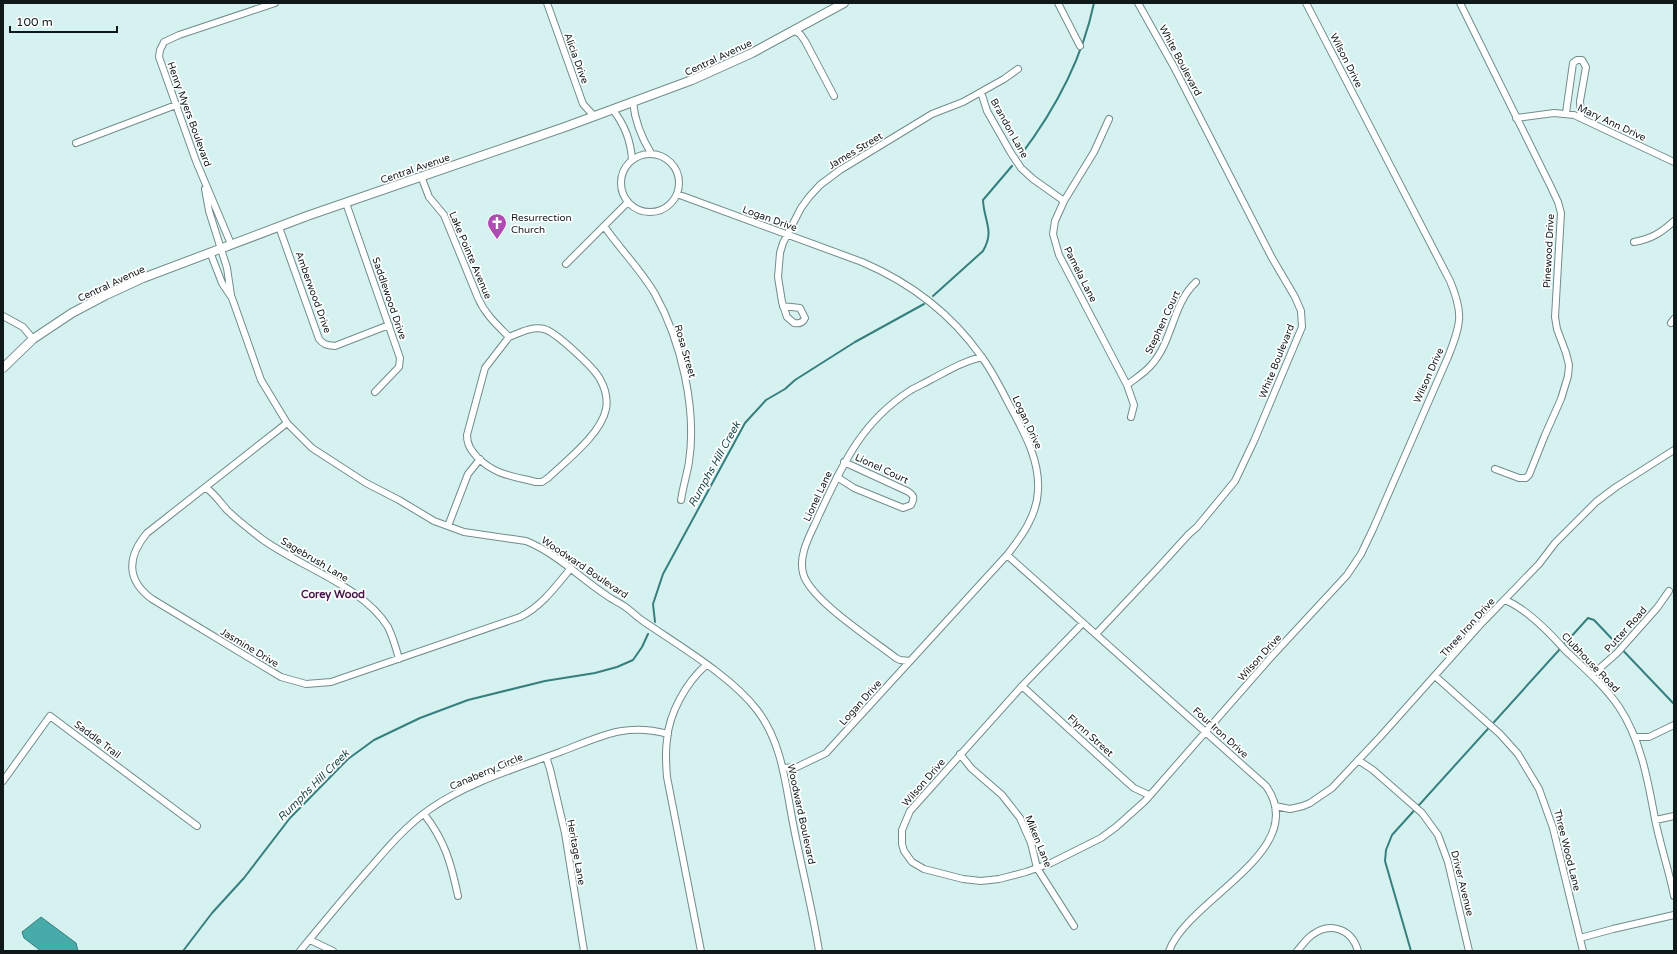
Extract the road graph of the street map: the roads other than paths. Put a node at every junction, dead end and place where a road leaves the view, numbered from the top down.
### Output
1 (275, 3) edge
2 (547, 3) edge
3 (844, 3) edge
4 (1058, 3) edge
5 (1138, 3) edge
6 (1306, 3) edge
7 (1460, 3) edge
8 (793, 30) junction
9 (1080, 46) dead end
10 (1018, 70) dead end
11 (981, 92) junction
12 (834, 96) dead end
13 (633, 102) junction
14 (176, 105) junction
15 (613, 110) junction
16 (1566, 113) junction
17 (594, 116) junction
18 (1581, 117) junction
19 (1516, 118) junction
20 (1109, 119) dead end
21 (76, 143) dead end
22 (650, 153) junction
23 (632, 160) junction
24 (1674, 162) edge
25 (421, 176) junction
26 (204, 184) junction
27 (677, 194) junction
28 (1064, 201) junction
29 (628, 202) junction
30 (346, 203) junction
31 (1674, 221) edge
32 (604, 226) junction
33 (279, 227) junction
34 (788, 234) junction
35 (1634, 242) dead end
36 (231, 244) junction
37 (220, 248) junction
38 (210, 252) junction
39 (566, 264) dead end
40 (1196, 282) dead end
41 (232, 298) junction
42 (783, 306) dead end
43 (3, 316) edge
44 (389, 325) junction
45 (509, 337) junction
46 (33, 339) junction
47 (982, 357) junction
48 (3, 368) edge
49 (1127, 385) junction
50 (375, 392) dead end
51 (1131, 417) dead end
52 (287, 423) junction
53 (1674, 450) edge
54 (480, 459) junction
55 (844, 462) junction
56 (1495, 469) dead end
57 (837, 477) junction
58 (206, 488) junction
59 (681, 500) dead end
60 (448, 526) junction
61 (1007, 555) junction
62 (571, 568) junction
63 (1669, 591) dead end
64 (1505, 600) junction
65 (1083, 623) junction
66 (1096, 634) junction
67 (400, 659) junction
68 (910, 661) junction
69 (706, 665) junction
70 (1592, 675) junction
71 (1435, 676) junction
72 (1022, 686) junction
73 (1674, 725) edge
74 (1206, 732) junction
75 (668, 734) junction
76 (1635, 737) junction
77 (960, 754) junction
78 (546, 757) junction
79 (1358, 760) junction
80 (783, 768) junction
81 (3, 781) edge
82 (1149, 796) junction
83 (1275, 806) junction
84 (424, 814) junction
85 (1674, 816) edge
86 (1656, 820) junction
87 (197, 826) dead end
88 (1037, 868) junction
89 (458, 896) dead end
90 (1674, 896) edge
91 (1674, 915) edge
92 (1074, 926) dead end
93 (1580, 938) junction
94 (310, 940) junction
95 (300, 951) edge
96 (333, 951) edge
97 (584, 951) edge
98 (701, 951) edge
99 (819, 951) edge
100 (1170, 951) edge
101 (1297, 951) edge
102 (1358, 951) edge
103 (1469, 951) edge
104 (1583, 951) edge

1 - 14 street, Henry Myers Boulevard
2 - 17 street, Alicia Drive
3 - 8 street, Central Avenue
4 - 9 street
5 - 66 street, White Boulevard
6 - 74 street, Wilson Drive
7 - 19 street, Pinewood Drive
8 - 12 street
8 - 13 street, Central Avenue
10 - 11 street, James Street
11 - 28 street, Brandon Lane
11 - 34 street, James Street
13 - 15 street, Central Avenue
13 - 22 street
14 - 21 street
14 - 26 street, Henry Myers Boulevard
15 - 17 street, Central Avenue
15 - 23 street
16 - 18 street, Mary Ann Drive
16 - 18 street
16 - 19 street, Mary Ann Drive
17 - 25 street, Central Avenue
18 - 24 street, Mary Ann Drive
19 - 56 street, Pinewood Drive
20 - 28 street, Pamela Lane
22 - 23 street
22 - 27 street
23 - 29 street
25 - 30 street, Central Avenue
25 - 45 street, Lake Pointe Avenue
26 - 36 street, Henry Myers Boulevard
26 - 37 street, Henry Myers Boulevard
27 - 29 street
27 - 34 street, Logan Drive
28 - 49 street, Pamela Lane
29 - 32 street
30 - 33 street, Central Avenue
30 - 44 street, Saddlewood Drive
31 - 35 street
32 - 39 street
32 - 59 street, Rosa Street
33 - 36 street, Central Avenue
33 - 44 street, Amberwood Drive
34 - 42 street, James Street
34 - 47 street, Logan Drive
36 - 37 street, Central Avenue
37 - 38 street, Central Avenue
37 - 41 street, Woodward Boulevard
38 - 41 street, Woodward Boulevard
38 - 46 street, Central Avenue
40 - 49 street, Stephen Court
41 - 52 street, Woodward Boulevard
43 - 46 street
44 - 50 street, Saddlewood Drive
45 - 54 street
45 - 54 street
46 - 48 street, Central Avenue
47 - 55 street, Lionel Lane
47 - 61 street, Logan Drive
49 - 51 street, Pamela Lane
52 - 58 street, Jasmine Drive
52 - 60 street, Woodward Boulevard
53 - 64 street, Three Iron Drive
54 - 60 street
55 - 57 street, Lionel Lane
55 - 57 street, Lionel Court
57 - 68 street, Lionel Lane
58 - 67 street, Sagebrush Lane
58 - 67 street, Jasmine Drive
60 - 62 street, Woodward Boulevard
61 - 65 street, Four Iron Drive
61 - 68 street, Logan Drive
62 - 67 street, Jasmine Drive
62 - 69 street, Woodward Boulevard
63 - 70 street, Putter Road
64 - 70 street, Clubhouse Road
64 - 71 street, Three Iron Drive
65 - 66 street, Four Iron Drive
65 - 72 street, Wilson Drive
66 - 74 street, Four Iron Drive
68 - 80 street, Logan Drive
69 - 75 street
69 - 80 street, Woodward Boulevard
70 - 76 street, Clubhouse Road
71 - 79 street, Three Iron Drive
71 - 93 street, Three Wood Lane
72 - 77 street, Wilson Drive
72 - 82 street, Flynn Street
73 - 76 street
74 - 82 street, Wilson Drive
74 - 83 street, Four Iron Drive
75 - 78 street, Canaberry Circle
75 - 98 street
76 - 86 street, Clubhouse Road
77 - 88 street, Miken Lane
77 - 88 street, Wilson Drive
78 - 84 street, Canaberry Circle
78 - 97 street, Heritage Lane
79 - 83 street, Three Iron Drive
79 - 103 street, Driver Avenue
80 - 99 street, Woodward Boulevard
81 - 87 street, Saddle Trail
82 - 88 street, Wilson Drive
83 - 100 street, Four Iron Drive
84 - 89 street
84 - 94 street, Canaberry Circle
85 - 86 street
86 - 90 street, Clubhouse Road
88 - 92 street, Miken Lane
91 - 93 street
93 - 104 street, Three Wood Lane
94 - 95 street, Canaberry Circle
94 - 96 street
101 - 102 street

